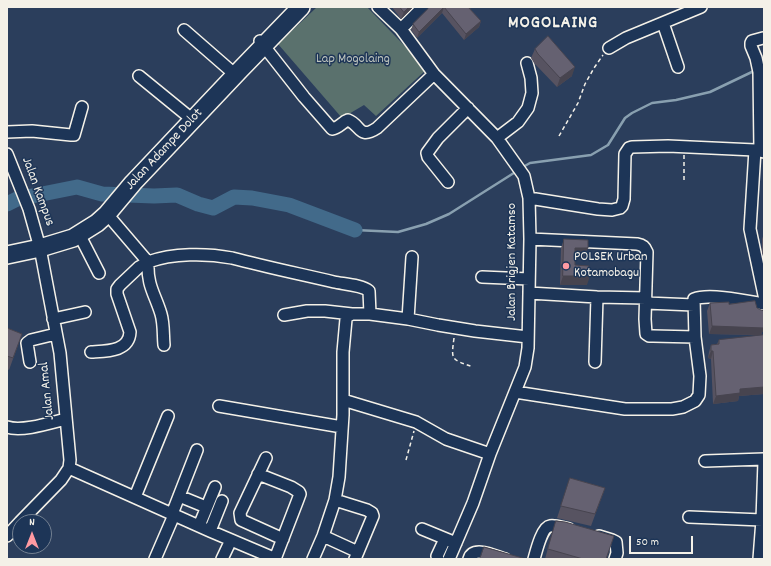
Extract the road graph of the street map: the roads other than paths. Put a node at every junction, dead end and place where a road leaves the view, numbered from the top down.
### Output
1 (292, 7) edge
2 (301, 7) edge
3 (378, 7) edge
4 (423, 7) edge
5 (695, 8) edge
6 (663, 23) junction
7 (401, 29) junction
8 (184, 30) dead end
9 (763, 38) dead end
10 (262, 43) junction
11 (609, 48) road end
12 (527, 63) dead end
13 (678, 67) dead end
14 (231, 71) junction
15 (434, 74) junction
16 (139, 76) dead end
17 (82, 107) dead end
18 (468, 108) junction
19 (188, 116) junction
20 (7, 132) edge
21 (497, 138) junction
22 (760, 151) edge
23 (7, 154) edge
24 (130, 182) junction
25 (448, 182) dead end
26 (529, 198) junction
27 (111, 206) junction
28 (79, 234) junction
29 (530, 239) junction
30 (39, 244) junction
31 (7, 248) edge
32 (7, 255) edge
33 (412, 257) dead end
34 (148, 262) junction
35 (99, 273) dead end
36 (482, 277) dead end
37 (529, 279) junction
38 (529, 293) junction
39 (764, 295) edge
40 (596, 297) junction
41 (646, 300) junction
42 (694, 304) junction
43 (764, 304) edge
44 (85, 312) dead end
45 (352, 314) junction
46 (370, 314) junction
47 (284, 316) dead end
48 (53, 319) junction
49 (408, 319) junction
50 (56, 334) junction
51 (528, 337) junction
52 (695, 337) junction
53 (164, 345) dead end
54 (91, 352) dead end
55 (30, 362) dead end
56 (595, 362) dead end
57 (515, 392) junction
58 (343, 400) junction
59 (219, 406) dead end
60 (168, 416) dead end
61 (66, 419) junction
62 (7, 427) edge
63 (342, 427) junction
64 (197, 450) dead end
65 (490, 454) junction
66 (266, 458) dead end
67 (764, 460) edge
68 (705, 461) dead end
69 (69, 468) junction
70 (258, 474) junction
71 (215, 487) dead end
72 (179, 496) junction
73 (135, 497) junction
74 (336, 500) junction
75 (222, 501) dead end
76 (206, 507) junction
77 (28, 514) edge
78 (173, 514) junction
79 (689, 517) dead end
80 (762, 520) junction
81 (199, 526) junction
82 (422, 529) dead end
83 (210, 531) junction
84 (323, 536) junction
85 (283, 539) junction
86 (445, 539) junction
87 (231, 540) junction
88 (456, 543) junction
89 (356, 555) edge
90 (155, 559) edge
91 (222, 559) edge
92 (276, 559) edge
93 (313, 559) edge
94 (438, 559) edge
95 (449, 559) edge
96 (469, 559) edge
97 (505, 559) edge
98 (534, 559) edge
99 (615, 559) edge
100 (759, 559) edge
101 (762, 559) edge

1 - 10 highway, Jalan Adampe Dolot
2 - 10 highway, Jalan Adampe Dolot
3 - 7 street, Jalan Brigjen Katamso
4 - 7 street
5 - 6 street
6 - 11 street
6 - 13 street
7 - 15 street, Jalan Brigjen Katamso
8 - 14 street
9 - 22 street
10 - 14 highway, Jalan Adampe Dolot
10 - 15 street
10 - 24 highway, Jalan Adampe Dolot
12 - 21 street
14 - 19 highway, Jalan Adampe Dolot
15 - 18 street, Jalan Brigjen Katamso
16 - 19 street
17 - 20 street
18 - 21 street, Jalan Brigjen Katamso
18 - 25 street
19 - 24 highway, Jalan Adampe Dolot
21 - 26 street, Jalan Brigjen Katamso
22 - 26 street
22 - 39 street
23 - 30 street, Jalan Kampus
24 - 27 highway, Jalan Adampe Dolot
26 - 29 street, Jalan Brigjen Katamso
27 - 28 highway, Jalan Adampe Dolot
27 - 30 highway, Jalan Adampe Dolot
27 - 34 street
28 - 30 highway, Jalan Adampe Dolot
28 - 35 street
29 - 37 street, Jalan Brigjen Katamso
29 - 41 street
30 - 31 highway, Jalan Adampe Dolot
30 - 32 highway, Jalan Adampe Dolot
30 - 48 street, Jalan Amal
33 - 49 street
34 - 46 street
34 - 53 street
34 - 54 street
36 - 37 street
37 - 38 street, Jalan Brigjen Katamso
38 - 40 street
38 - 51 street, Jalan Brigjen Katamso
40 - 41 street
40 - 56 street
41 - 42 street
41 - 52 street
42 - 43 street
42 - 52 street
44 - 48 street
45 - 46 street
45 - 47 street
45 - 58 street
46 - 49 street
48 - 50 street, Jalan Amal
49 - 51 street
50 - 55 street
50 - 61 street, Jalan Amal
51 - 57 street, Jalan Brigjen Katamso
52 - 57 street
57 - 65 street, Jalan Brigjen Katamso
58 - 63 street
58 - 65 street
59 - 63 street
60 - 73 street
61 - 62 street
61 - 69 street, Jalan Amal
63 - 74 street
64 - 72 street
65 - 88 street, Jalan Brigjen Katamso
66 - 70 street
67 - 68 street
67 - 80 street
69 - 73 street
69 - 77 street
70 - 85 street
70 - 85 street
71 - 76 street
72 - 76 street
72 - 78 street
73 - 78 street
74 - 84 street
74 - 89 street
75 - 83 street
76 - 81 street
78 - 81 street
78 - 90 street
79 - 80 street
80 - 100 street
81 - 83 street
82 - 86 street
83 - 87 street
84 - 89 street
84 - 93 street
85 - 92 street
86 - 88 street
86 - 94 street
87 - 91 street
87 - 92 street
88 - 95 street, Jalan Brigjen Katamso
96 - 97 street
98 - 99 street
100 - 101 street

